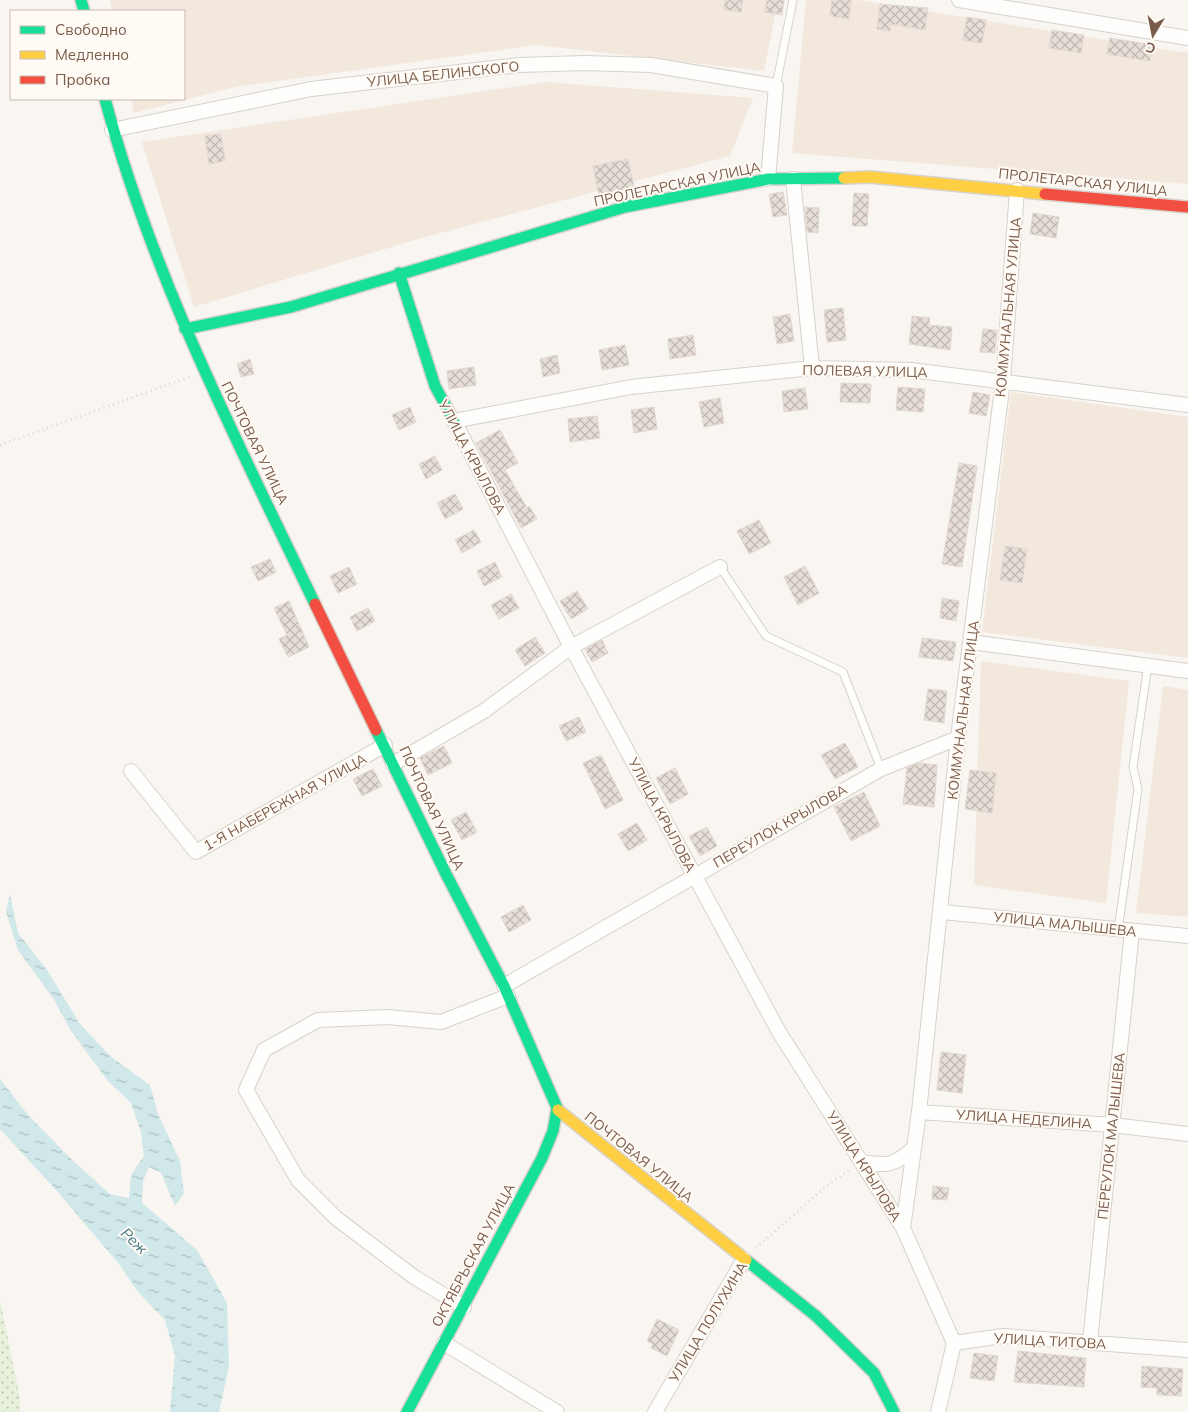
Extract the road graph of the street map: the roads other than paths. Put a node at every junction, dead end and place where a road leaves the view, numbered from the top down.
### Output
1 (793, 0) edge
2 (959, 0) edge
3 (1188, 38) edge
4 (776, 86) junction
5 (104, 100) edge
6 (112, 130) junction
7 (793, 179) junction
8 (768, 180) junction
9 (1017, 190) junction
10 (1188, 208) edge
11 (399, 273) junction
12 (185, 329) junction
13 (812, 368) junction
14 (1003, 381) junction
15 (1188, 405) edge
16 (454, 421) junction
17 (720, 568) joint
18 (971, 642) junction
19 (571, 647) junction
20 (1148, 665) junction
21 (1188, 670) edge
22 (958, 738) junction
23 (386, 746) junction
24 (393, 764) junction
25 (880, 769) junction
26 (131, 771) dead end
27 (694, 875) junction
28 (942, 912) junction
29 (1125, 930) junction
30 (1188, 936) edge
31 (506, 991) junction
32 (557, 1109) junction
33 (919, 1112) junction
34 (1113, 1126) junction
35 (1188, 1134) edge
36 (914, 1148) junction
37 (861, 1162) junction
38 (903, 1228) junction
39 (744, 1259) junction
40 (464, 1307) junction
41 (1090, 1342) junction
42 (444, 1343) junction
43 (954, 1343) junction
44 (1188, 1350) edge
45 (407, 1412) edge
46 (557, 1412) edge
47 (655, 1412) edge
48 (894, 1412) edge
49 (938, 1412) edge

1 - 4 lane
2 - 3 street
4 - 6 street, УЛИЦА БЕЛИНСКОГО
4 - 8 street
5 - 6 main road, ПОЧТОВАЯ УЛИЦА
6 - 12 main road, ПОЧТОВАЯ УЛИЦА
7 - 8 main road, ПРОЛЕТАРСКАЯ УЛИЦА
7 - 9 main road, ПРОЛЕТАРСКАЯ УЛИЦА
7 - 13 street
8 - 11 main road, ПРОЛЕТАРСКАЯ УЛИЦА
9 - 10 main road, ПРОЛЕТАРСКАЯ УЛИЦА
9 - 14 street, КОММУНАЛЬНАЯ УЛИЦА
11 - 12 main road, ПРОЛЕТАРСКАЯ УЛИЦА
11 - 16 main road, УЛИЦА КРЫЛОВА
12 - 23 main road, ПОЧТОВАЯ УЛИЦА
13 - 14 street, ПОЛЕВАЯ УЛИЦА
13 - 16 street, ПОЛЕВАЯ УЛИЦА
14 - 15 street, ПОЛЕВАЯ УЛИЦА
14 - 18 street, КОММУНАЛЬНАЯ УЛИЦА
16 - 19 street, УЛИЦА КРЫЛОВА
17 - 19 street
17 - 25 lane
18 - 20 street
18 - 22 street, КОММУНАЛЬНАЯ УЛИЦА
19 - 24 street
19 - 27 street, УЛИЦА КРЫЛОВА
20 - 21 street
20 - 29 lane
22 - 25 street, ПЕРЕУЛОК КРЫЛОВА
22 - 28 street, КОММУНАЛЬНАЯ УЛИЦА
23 - 24 main road, ПОЧТОВАЯ УЛИЦА
23 - 26 street, 1-Я НАБЕРЕЖНАЯ УЛИЦА
24 - 31 main road, ПОЧТОВАЯ УЛИЦА
25 - 27 street, ПЕРЕУЛОК КРЫЛОВА
27 - 31 street, ПЕРЕУЛОК КРЫЛОВА
27 - 37 street, УЛИЦА КРЫЛОВА
28 - 29 street, УЛИЦА МАЛЫШЕВА
28 - 33 street, КОММУНАЛЬНАЯ УЛИЦА
29 - 30 street, УЛИЦА МАЛЫШЕВА
29 - 34 street, ПЕРЕУЛОК МАЛЫШЕВА
31 - 32 main road, ПОЧТОВАЯ УЛИЦА
31 - 40 street, ПЕРЕУЛОК КРЫЛОВА
32 - 39 main road, ПОЧТОВАЯ УЛИЦА
32 - 40 main road, ОКТЯБРЬСКАЯ УЛИЦА
33 - 34 street, УЛИЦА НЕДЕЛИНА
33 - 36 street, КОММУНАЛЬНАЯ УЛИЦА
34 - 35 street, УЛИЦА НЕДЕЛИНА
34 - 41 street, ПЕРЕУЛОК МАЛЫШЕВА
36 - 37 street
36 - 38 street, КОММУНАЛЬНАЯ УЛИЦА
37 - 38 street, УЛИЦА КРЫЛОВА
38 - 43 street, УЛИЦА КРЫЛОВА
39 - 47 street, УЛИЦА ПОЛУХИНА
39 - 48 main road, ПОЧТОВАЯ УЛИЦА
40 - 42 main road, ОКТЯБРЬСКАЯ УЛИЦА
41 - 43 street, УЛИЦА ТИТОВА
41 - 44 street, УЛИЦА ТИТОВА
42 - 45 main road, ОКТЯБРЬСКАЯ УЛИЦА
42 - 46 street
43 - 49 street

